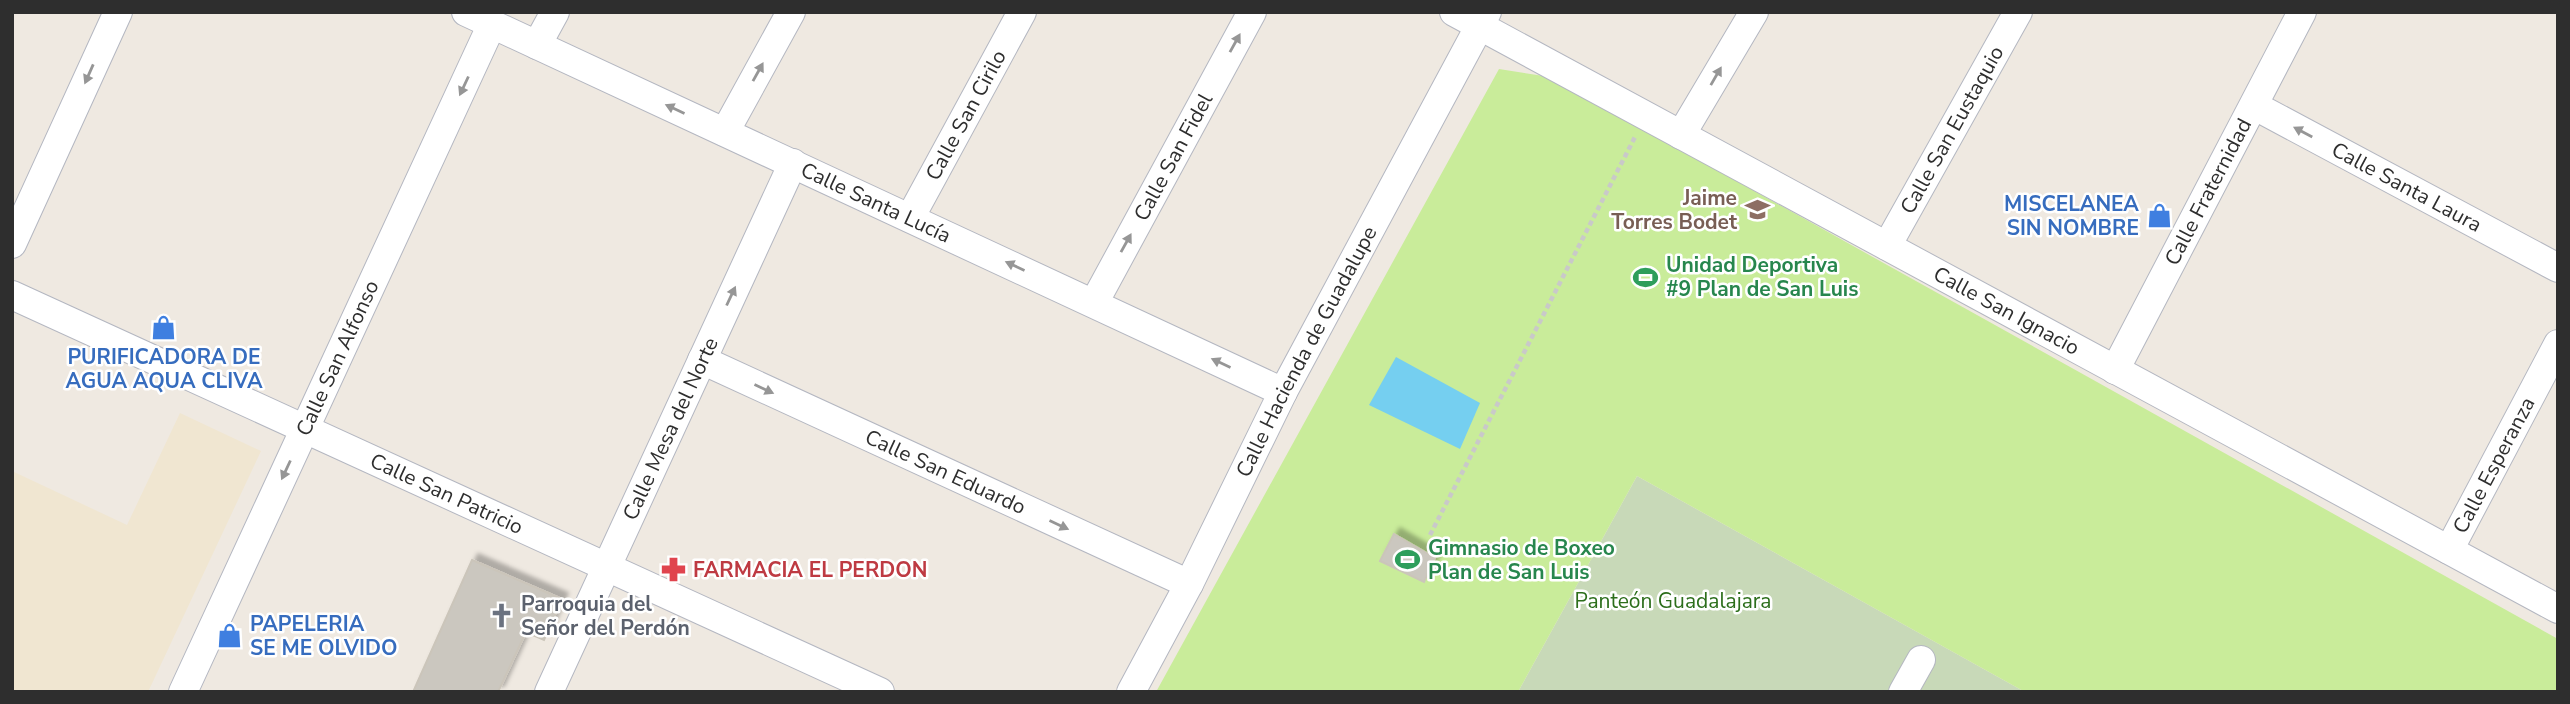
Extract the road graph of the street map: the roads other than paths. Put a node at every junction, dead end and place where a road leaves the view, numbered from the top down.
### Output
1 (118, 12) edge
2 (466, 12) edge
3 (555, 12) edge
4 (791, 12) edge
5 (1022, 12) edge
6 (1252, 12) edge
7 (1454, 12) edge
8 (1754, 12) edge
9 (2018, 12) edge
10 (2301, 12) edge
11 (1483, 19) edge
12 (492, 24) junction
13 (537, 45) junction
14 (2255, 106) junction
15 (725, 132) junction
16 (1682, 135) junction
17 (793, 163) junction
18 (910, 218) junction
19 (12, 244) edge
20 (1887, 246) junction
21 (2558, 268) edge
22 (12, 295) edge
23 (1094, 303) junction
24 (2558, 344) edge
25 (702, 360) junction
26 (2115, 370) junction
27 (1283, 392) junction
28 (305, 428) junction
29 (2449, 551) junction
30 (607, 565) junction
31 (1189, 584) junction
32 (2558, 609) edge
33 (1921, 660) dead end
34 (183, 692) edge
35 (549, 692) edge
36 (880, 692) edge
37 (1131, 692) edge
38 (1903, 692) edge

1 -> 19 street
2 - 12 street, Calle Santa Lucía
3 - 13 street
15 -> 4 street
5 - 18 street, Calle San Cirilo
23 -> 6 street, Calle San Fidel
7 - 11 street, Calle San Ignacio
16 -> 8 street
9 - 20 street, Calle San Eustaquio
10 - 14 street, Calle Fraternidad
11 - 16 street, Calle San Ignacio
11 - 27 street, Calle Hacienda de Guadalupe
12 - 13 street, Calle Santa Lucía
12 -> 28 street, Calle San Alfonso
15 -> 13 street, Calle Santa Lucía
21 -> 14 street, Calle Santa Laura
14 - 26 street, Calle Fraternidad
15 - 17 street, Calle Santa Lucía
16 - 20 street, Calle San Ignacio
17 - 18 street, Calle Santa Lucía
25 -> 17 street, Calle Mesa del Norte
23 -> 18 street, Calle Santa Lucía
20 - 26 street, Calle San Ignacio
22 - 28 street, Calle San Patricio
27 -> 23 street, Calle Santa Lucía
24 - 29 street, Calle Esperanza
25 - 30 street, Calle Mesa del Norte
25 -> 31 street, Calle San Eduardo
26 - 29 street, Calle San Ignacio
27 - 31 street, Calle Hacienda de Guadalupe
28 - 30 street, Calle San Patricio
28 -> 34 street, Calle San Alfonso
29 - 32 street, Calle San Ignacio
30 - 35 street, Calle Mesa del Norte
30 - 36 street, Calle San Patricio
31 - 37 street, Calle Hacienda de Guadalupe
33 - 38 street

